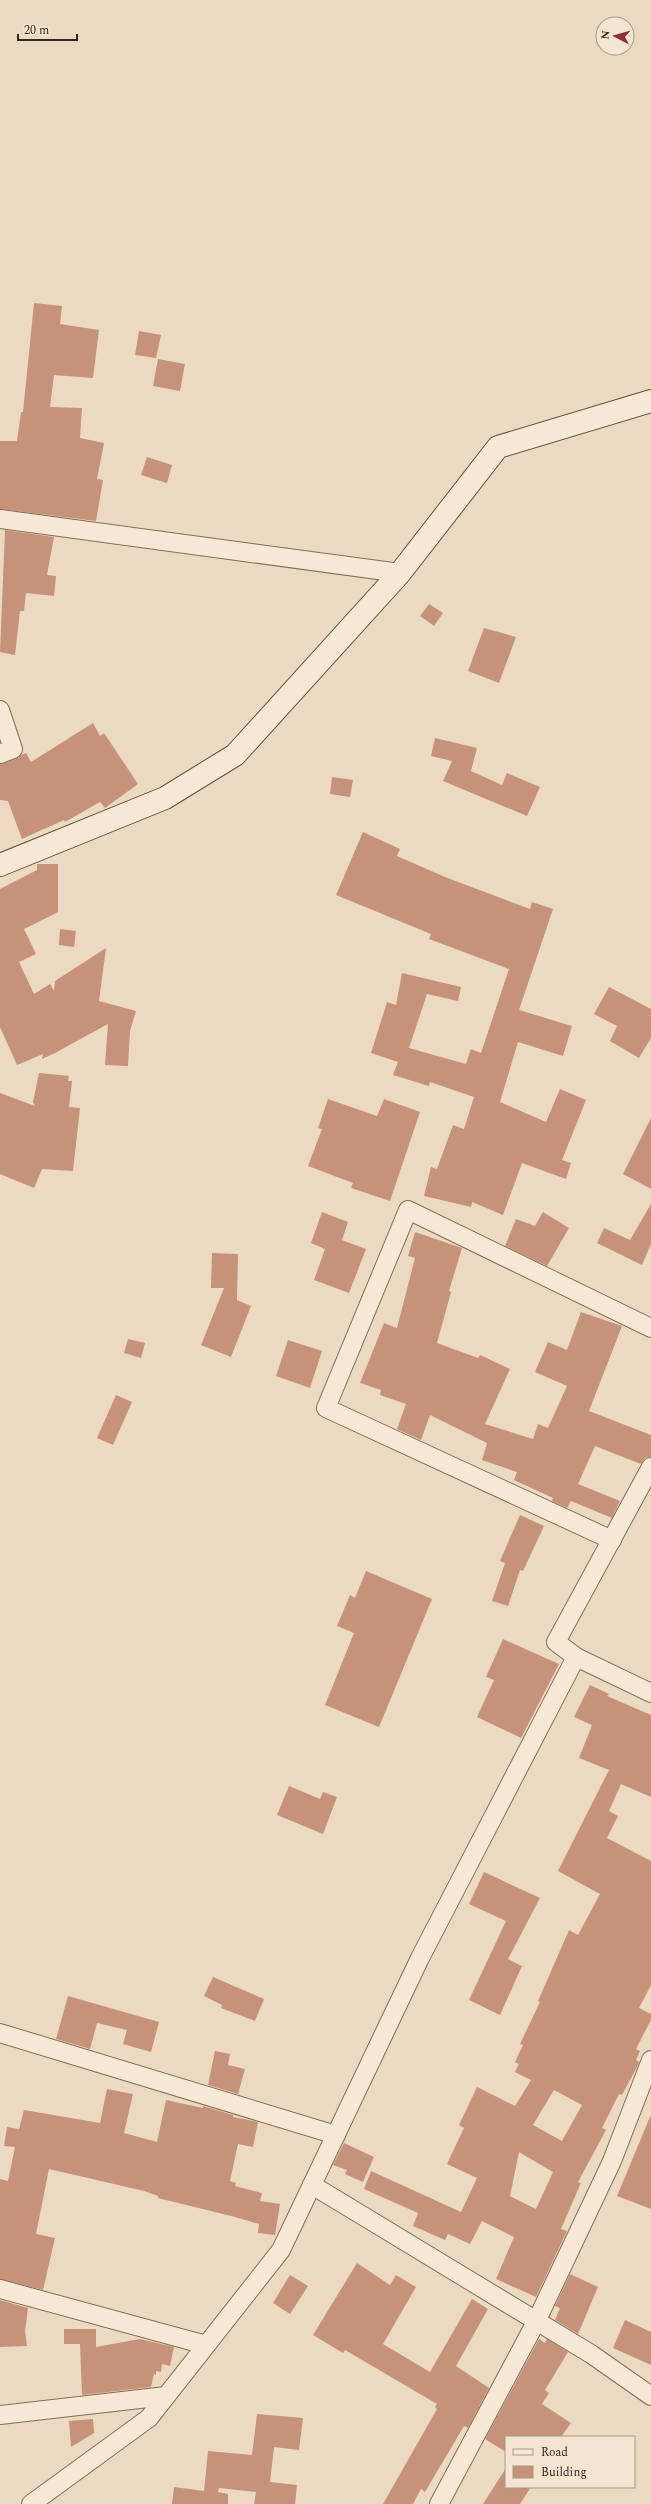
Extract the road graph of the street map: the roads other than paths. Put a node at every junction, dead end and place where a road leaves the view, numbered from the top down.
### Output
1 (651, 401) edge
2 (0, 519) edge
3 (400, 574) junction
4 (0, 710) edge
5 (0, 754) edge
6 (0, 865) edge
7 (651, 1328) edge
8 (651, 1467) edge
9 (612, 1540) junction
10 (576, 1657) junction
11 (651, 1693) edge
12 (0, 2033) edge
13 (651, 2060) edge
14 (336, 2135) junction
15 (312, 2185) junction
16 (0, 2289) edge
17 (536, 2322) junction
18 (206, 2345) junction
19 (166, 2396) junction
20 (651, 2396) edge
21 (0, 2415) edge
22 (31, 2504) edge
23 (439, 2504) edge

1 - 3 main road
2 - 3 street
3 - 6 main road
4 - 5 street
7 - 9 street
8 - 9 street
9 - 10 street
10 - 11 street
10 - 14 street
12 - 14 street
13 - 17 street
14 - 15 street
15 - 17 street
15 - 18 street
16 - 18 street
17 - 20 street
17 - 23 street
18 - 19 street
19 - 21 street
19 - 22 street

